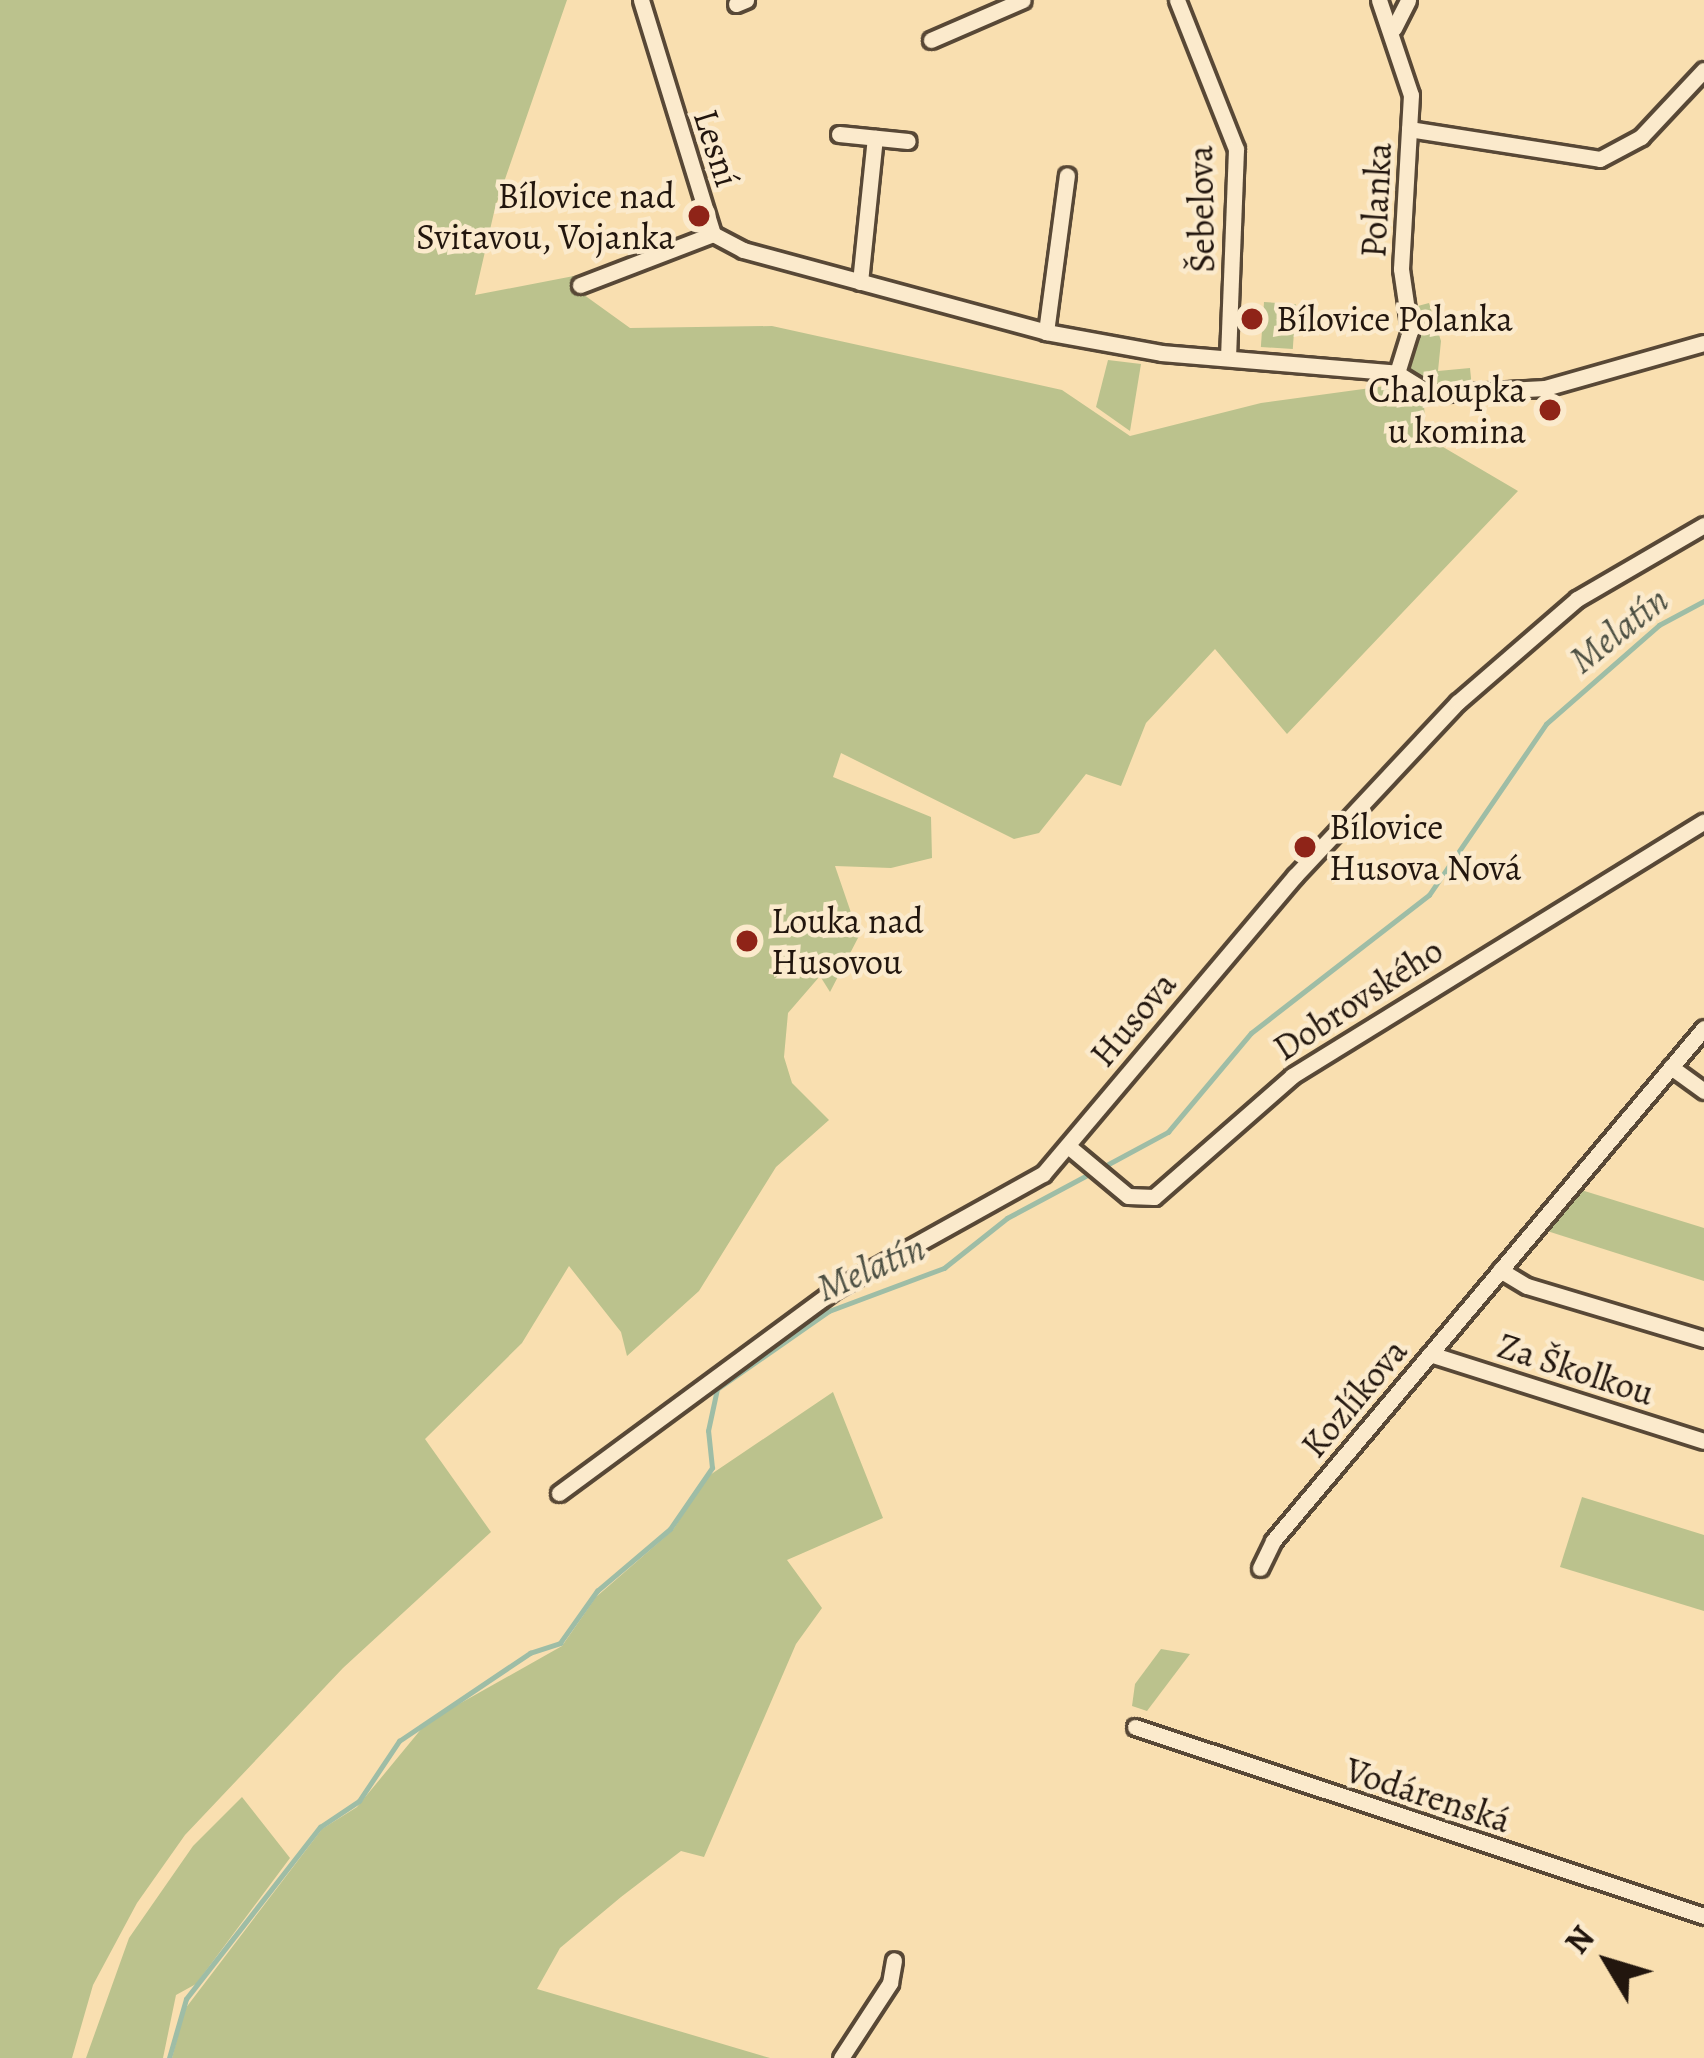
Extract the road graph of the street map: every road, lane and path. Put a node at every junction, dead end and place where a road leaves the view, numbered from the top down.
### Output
1 (640, 0) edge
2 (1023, 0) edge
3 (1177, 0) edge
4 (1378, 0) edge
5 (1408, 0) edge
6 (985, 8) edge
7 (1394, 28) junction
8 (931, 40) dead end
9 (1704, 70) edge
10 (1409, 129) junction
11 (838, 134) dead end
12 (874, 139) junction
13 (908, 141) dead end
14 (1066, 175) dead end
15 (713, 233) junction
16 (860, 282) junction
17 (580, 285) dead end
18 (1046, 332) junction
19 (1704, 343) edge
20 (1228, 355) junction
21 (1397, 373) junction
22 (1704, 525) edge
23 (1704, 822) edge
24 (1704, 1028) edge
25 (1671, 1067) junction
26 (1704, 1091) edge
27 (1069, 1146) junction
28 (1500, 1270) junction
29 (1704, 1339) edge
30 (1430, 1354) junction
31 (1704, 1441) edge
32 (559, 1493) dead end
33 (1260, 1568) dead end
34 (1135, 1727) dead end
35 (1704, 1916) edge
36 (894, 1960) dead end
37 (841, 2058) edge

1 - 15 street, Lesní
2 - 6 street
3 - 20 street, Šebelova
4 - 7 street, Polanka
5 - 7 street
6 - 8 street
7 - 10 street, Polanka
9 - 10 street
10 - 21 street, Polanka
11 - 12 street
12 - 13 street
12 - 16 street
14 - 18 street
15 - 16 street, Lesní
15 - 17 street
16 - 18 street, Lesní
18 - 20 street, Lesní
19 - 21 street, Lesní
20 - 21 street, Lesní
22 - 27 street, Husova
23 - 27 street, Dobrovského
24 - 25 street, Kozlíkova
25 - 26 street
25 - 28 street, Kozlíkova
27 - 32 street, Husova
28 - 29 street
28 - 30 street, Kozlíkova
30 - 31 street, Za Školkou
30 - 33 street, Kozlíkova
34 - 35 street, Vodárenská
36 - 37 street

